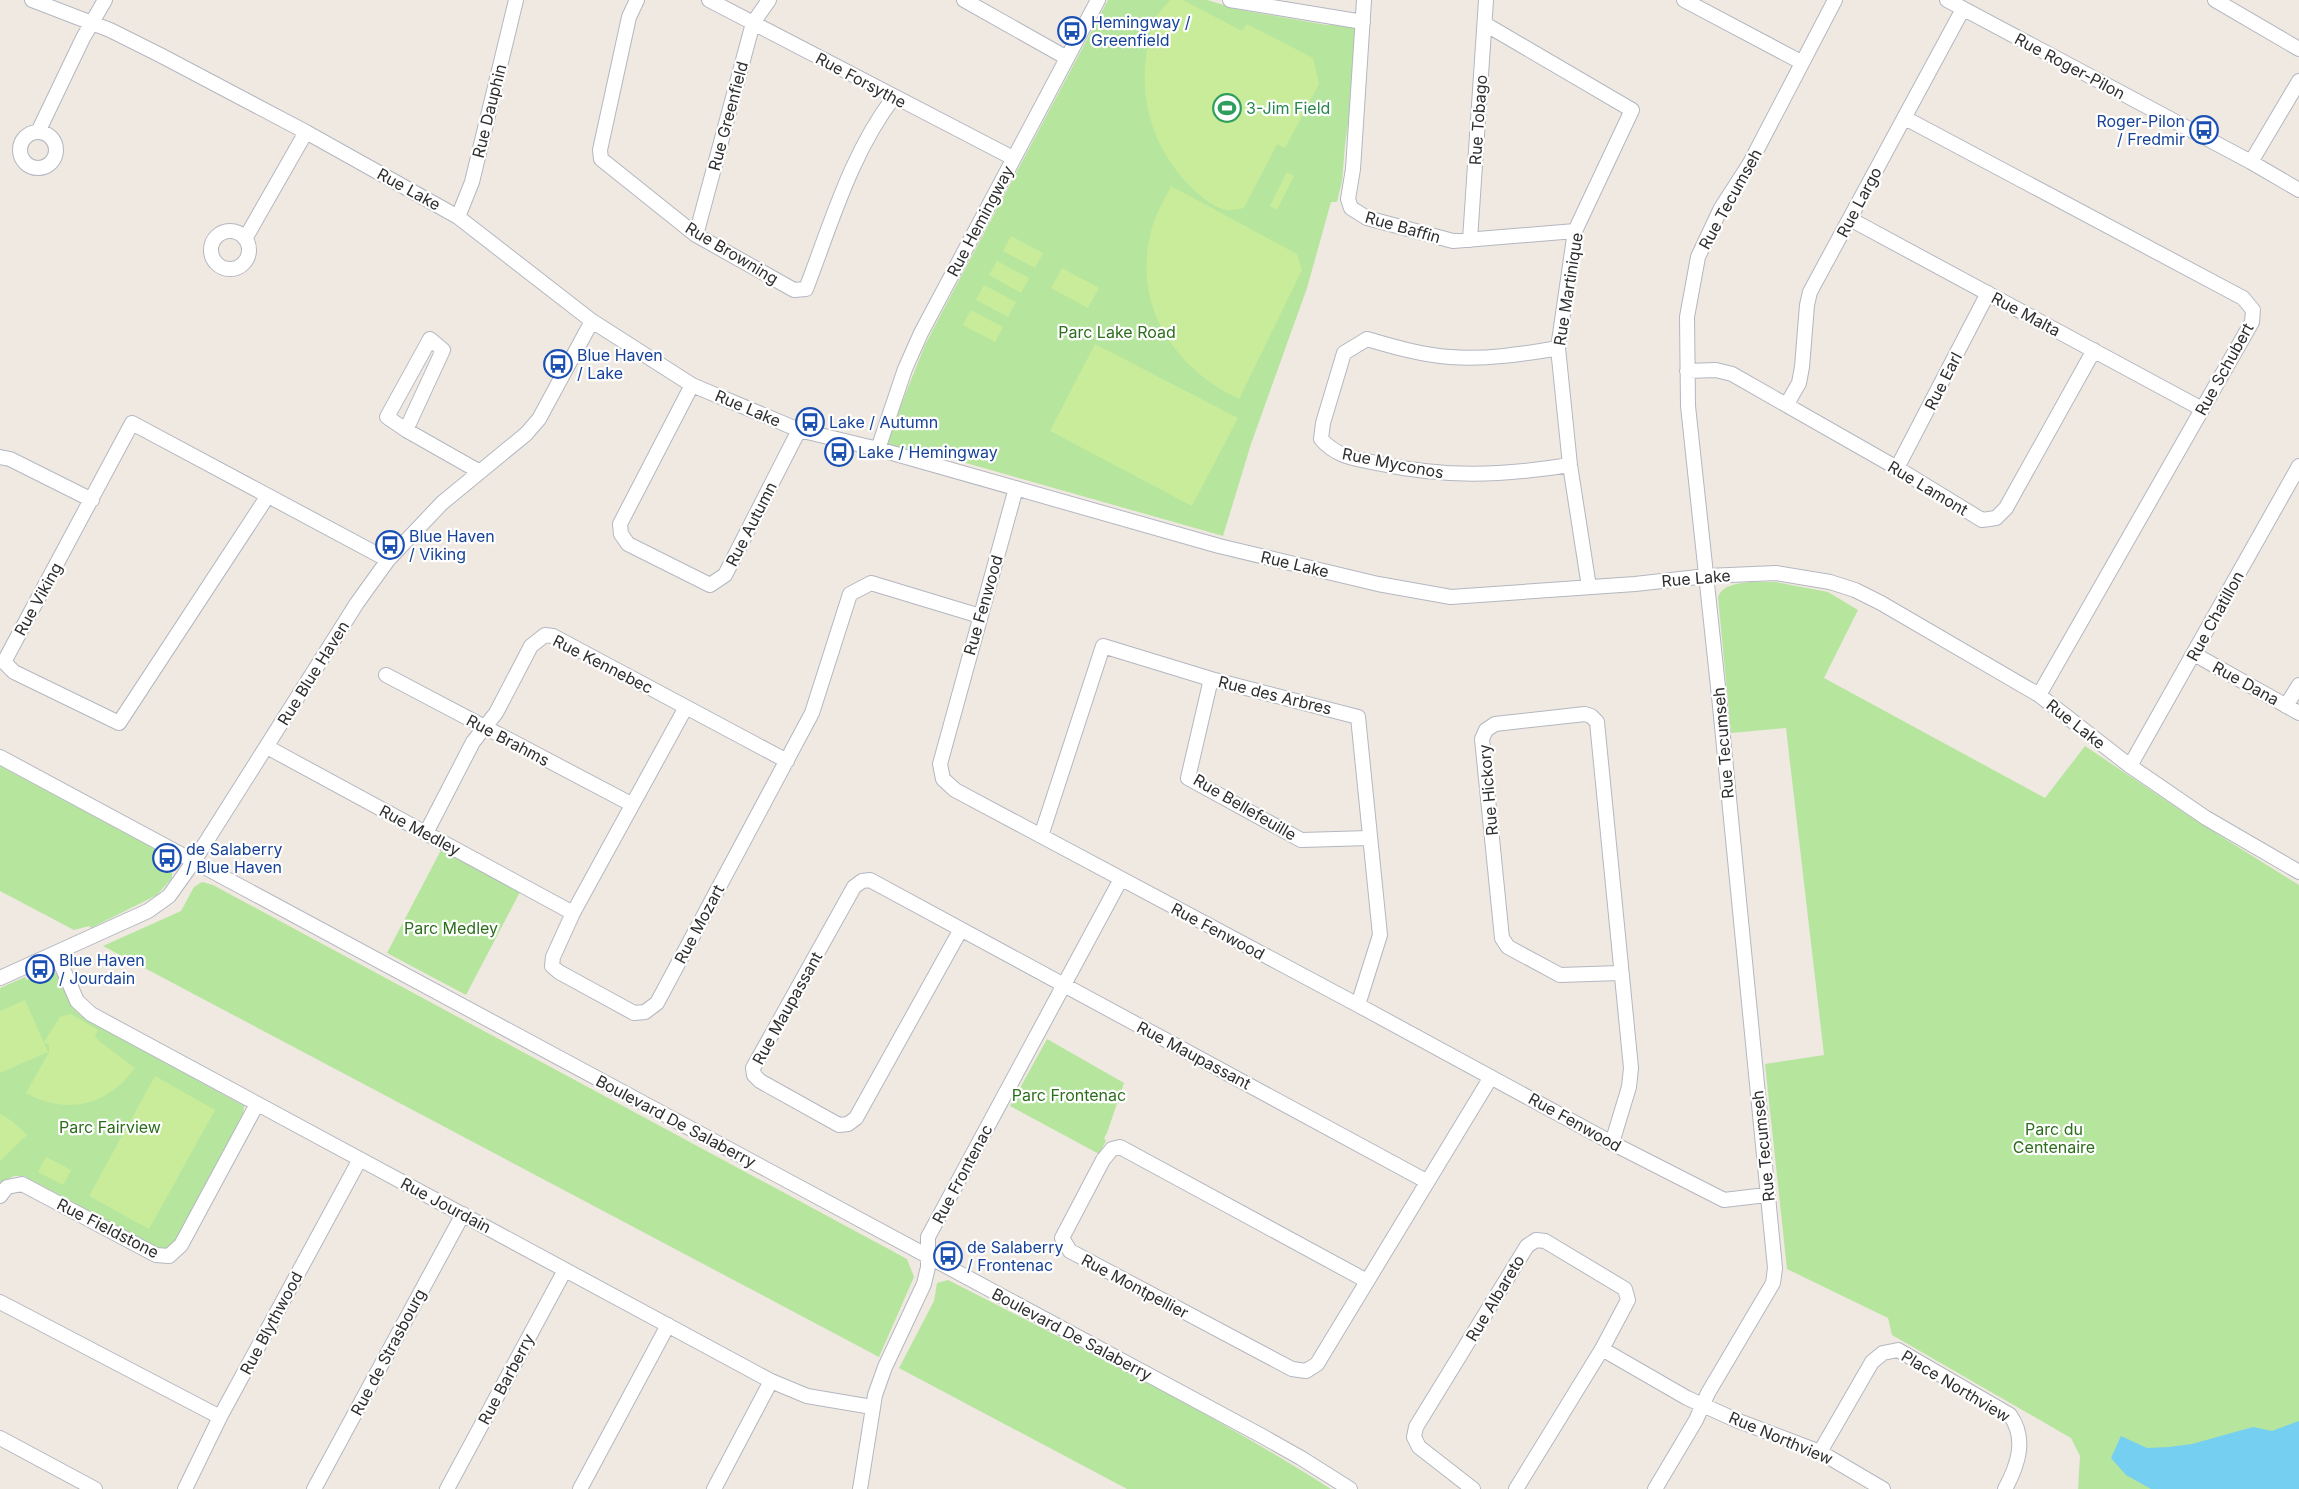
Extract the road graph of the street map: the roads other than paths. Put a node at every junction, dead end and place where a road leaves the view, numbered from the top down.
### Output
1 (32, 0) edge
2 (105, 0) edge
3 (637, 0) edge
4 (709, 0) edge
5 (769, 0) edge
6 (964, 0) edge
7 (1098, 0) edge
8 (1364, 0) edge
9 (1486, 0) edge
10 (1684, 0) edge
11 (1835, 0) edge
12 (1947, 0) edge
13 (2215, 0) edge
14 (514, 1) edge
15 (1235, 1) edge
16 (1963, 9) junction
17 (1363, 22) junction
18 (753, 23) junction
19 (92, 24) junction
20 (1485, 24) junction
21 (2299, 49) edge
22 (1067, 58) junction
23 (1801, 62) junction
24 (2299, 81) edge
25 (894, 97) junction
26 (1905, 118) junction
27 (38, 132) dead end
28 (306, 132) junction
29 (1013, 158) junction
30 (2251, 162) junction
31 (2299, 190) edge
32 (458, 217) junction
33 (1850, 219) junction
34 (1575, 231) junction
35 (696, 235) junction
36 (245, 239) dead end
37 (1470, 240) junction
38 (1988, 293) junction
39 (592, 321) junction
40 (1558, 348) junction
41 (2094, 350) junction
42 (1687, 371) junction
43 (692, 385) junction
44 (1787, 404) junction
45 (2202, 409) junction
46 (406, 430) junction
47 (799, 430) junction
48 (878, 449) junction
49 (0, 457) edge
50 (1570, 465) junction
51 (2299, 466) edge
52 (1897, 468) junction
53 (480, 472) junction
54 (1016, 488) junction
55 (267, 497) junction
56 (92, 500) junction
57 (388, 560) junction
58 (1707, 576) junction
59 (1589, 587) junction
60 (980, 616) junction
61 (2194, 654) junction
62 (386, 675) dead end
63 (1211, 679) junction
64 (2299, 685) edge
65 (2038, 695) junction
66 (2286, 706) junction
67 (686, 707) junction
68 (2299, 713) edge
69 (485, 728) junction
70 (266, 747) junction
71 (0, 756) edge
72 (786, 761) junction
73 (2130, 766) junction
74 (631, 804) junction
75 (426, 833) junction
76 (1041, 836) junction
77 (1370, 838) junction
78 (194, 862) junction
79 (2299, 872) edge
80 (1121, 879) junction
81 (573, 912) junction
82 (960, 930) junction
83 (56, 953) junction
84 (1620, 973) junction
85 (0, 978) edge
86 (1063, 984) junction
87 (1358, 1005) junction
88 (1490, 1077) junction
89 (257, 1104) junction
90 (1612, 1143) junction
91 (360, 1159) junction
92 (1426, 1181) junction
93 (1766, 1195) junction
94 (0, 1196) edge
95 (463, 1214) junction
96 (928, 1256) junction
97 (565, 1270) junction
98 (1367, 1281) junction
99 (0, 1302) edge
100 (668, 1325) junction
101 (1602, 1349) junction
102 (771, 1381) junction
103 (1703, 1405) junction
104 (872, 1407) junction
105 (220, 1417) junction
106 (0, 1438) edge
107 (1820, 1452) junction
108 (95, 1489) edge
109 (185, 1489) edge
110 (314, 1489) edge
111 (447, 1489) edge
112 (580, 1489) edge
113 (714, 1489) edge
114 (860, 1489) edge
115 (1350, 1489) edge
116 (1473, 1489) edge
117 (1516, 1489) edge
118 (1656, 1489) edge
119 (1883, 1489) edge
120 (2005, 1489) edge

1 - 19 street, Rue Lake
2 - 19 street
3 - 35 street, Rue Browning
4 - 18 street, Rue Forsythe
5 - 18 street, Rue Greenfield
6 - 22 street
7 - 22 street, Rue Hemingway
8 - 17 street, Rue Baffin
9 - 20 street, Rue Tobago
10 - 23 street
11 - 23 street, Rue Tecumseh
12 - 16 street, Rue Roger-Pilon
13 - 21 street
14 - 32 street, Rue Dauphin
15 - 17 street
16 - 26 street, Rue Largo
16 - 30 street, Rue Roger-Pilon
17 - 37 street, Rue Baffin
18 - 25 street, Rue Forsythe
18 - 35 street, Rue Greenfield
19 - 27 street
19 - 28 street, Rue Lake
20 - 34 street, Rue Martinique
20 - 37 street, Rue Tobago
22 - 29 street, Rue Hemingway
23 - 42 street, Rue Tecumseh
24 - 30 street
25 - 29 street, Rue Forsythe
25 - 35 street, Rue Browning
26 - 33 street, Rue Largo
26 - 45 street, Rue Schubert
28 - 32 street, Rue Lake
28 - 36 street
29 - 48 street, Rue Hemingway
30 - 31 street, Rue Roger-Pilon
32 - 39 street, Rue Lake
33 - 38 street, Rue Malta
33 - 44 street, Rue Largo
34 - 37 street, Rue Baffin
34 - 40 street, Rue Martinique
38 - 41 street, Rue Malta
38 - 52 street, Rue Earl
39 - 43 street, Rue Lake
39 - 53 street, Rue Blue Haven
40 - 50 street, Rue Martinique
40 - 50 street, Rue Myconos
41 - 45 street, Rue Malta
41 - 52 street, Rue Lamont
42 - 44 street, Rue Lamont
42 - 58 street, Rue Tecumseh
43 - 47 street, Rue Lake
43 - 47 street, Rue Autumn
44 - 52 street, Rue Lamont
45 - 65 street, Rue Schubert
46 - 46 street
46 - 53 street
47 - 48 street, Rue Lake
48 - 54 street, Rue Lake
49 - 56 street
50 - 59 street, Rue Martinique
51 - 61 street, Rue Chatillon
53 - 57 street, Rue Blue Haven
54 - 59 street, Rue Lake
54 - 60 street, Rue Fenwood
55 - 56 street, Rue Viking
55 - 56 street, Rue Viking
55 - 57 street, Rue Viking
57 - 70 street, Rue Blue Haven
58 - 59 street, Rue Lake
58 - 65 street, Rue Lake
58 - 93 street, Rue Tecumseh
60 - 72 street, Rue Mozart
60 - 76 street, Rue Fenwood
61 - 66 street, Rue Dana
61 - 73 street, Rue Chatillon
62 - 69 street, Rue Brahms
63 - 76 street, Rue des Arbres
63 - 77 street, Rue des Arbres
63 - 77 street, Rue Bellefeuille
64 - 66 street
65 - 73 street, Rue Lake
66 - 68 street, Rue Dana
67 - 69 street, Rue Kennebec
67 - 72 street, Rue Kennebec
67 - 74 street, Rue Mozart
69 - 74 street, Rue Brahms
69 - 75 street, Rue Kennebec
70 - 75 street, Rue Medley
70 - 78 street, Rue Blue Haven
71 - 78 street, Boulevard De Salaberry
72 - 81 street, Rue Mozart
73 - 79 street, Rue Lake
74 - 81 street, Rue Mozart
75 - 81 street, Rue Medley
76 - 80 street, Rue Fenwood
77 - 87 street, Rue des Arbres
78 - 83 street, Rue Blue Haven
78 - 96 street, Boulevard De Salaberry
80 - 86 street, Rue Frontenac
80 - 87 street, Rue Fenwood
82 - 82 street, Rue Maupassant
82 - 86 street, Rue Maupassant
83 - 85 street, Rue Blue Haven
83 - 89 street, Rue Jourdain
84 - 84 street, Rue Hickory
84 - 90 street, Rue Hickory
86 - 92 street, Rue Maupassant
86 - 96 street, Rue Frontenac
87 - 88 street, Rue Fenwood
88 - 90 street, Rue Fenwood
88 - 92 street, Rue Montpellier
89 - 91 street, Rue Jourdain
89 - 94 street, Rue Fieldstone
90 - 93 street, Rue Fenwood
91 - 95 street, Rue Jourdain
91 - 105 street, Rue Blythwood
92 - 98 street, Rue Montpellier
93 - 103 street, Rue Tecumseh
95 - 97 street, Rue Jourdain
95 - 110 street, Rue de Strasbourg
96 - 104 street, Rue Frontenac
96 - 115 street, Boulevard De Salaberry
97 - 100 street, Rue Jourdain
97 - 111 street, Rue Barberry
98 - 98 street, Rue Montpellier
99 - 105 street
100 - 102 street, Rue Jourdain
100 - 112 street
101 - 103 street
101 - 116 street, Rue Albareto
101 - 117 street, Rue Albareto
102 - 104 street, Rue Jourdain
102 - 113 street
103 - 107 street, Rue Northview
103 - 118 street, Rue Tecumseh
104 - 114 street, Rue Frontenac
105 - 109 street, Rue Blythwood
106 - 108 street
107 - 119 street, Rue Northview
107 - 120 street, Place Northview

